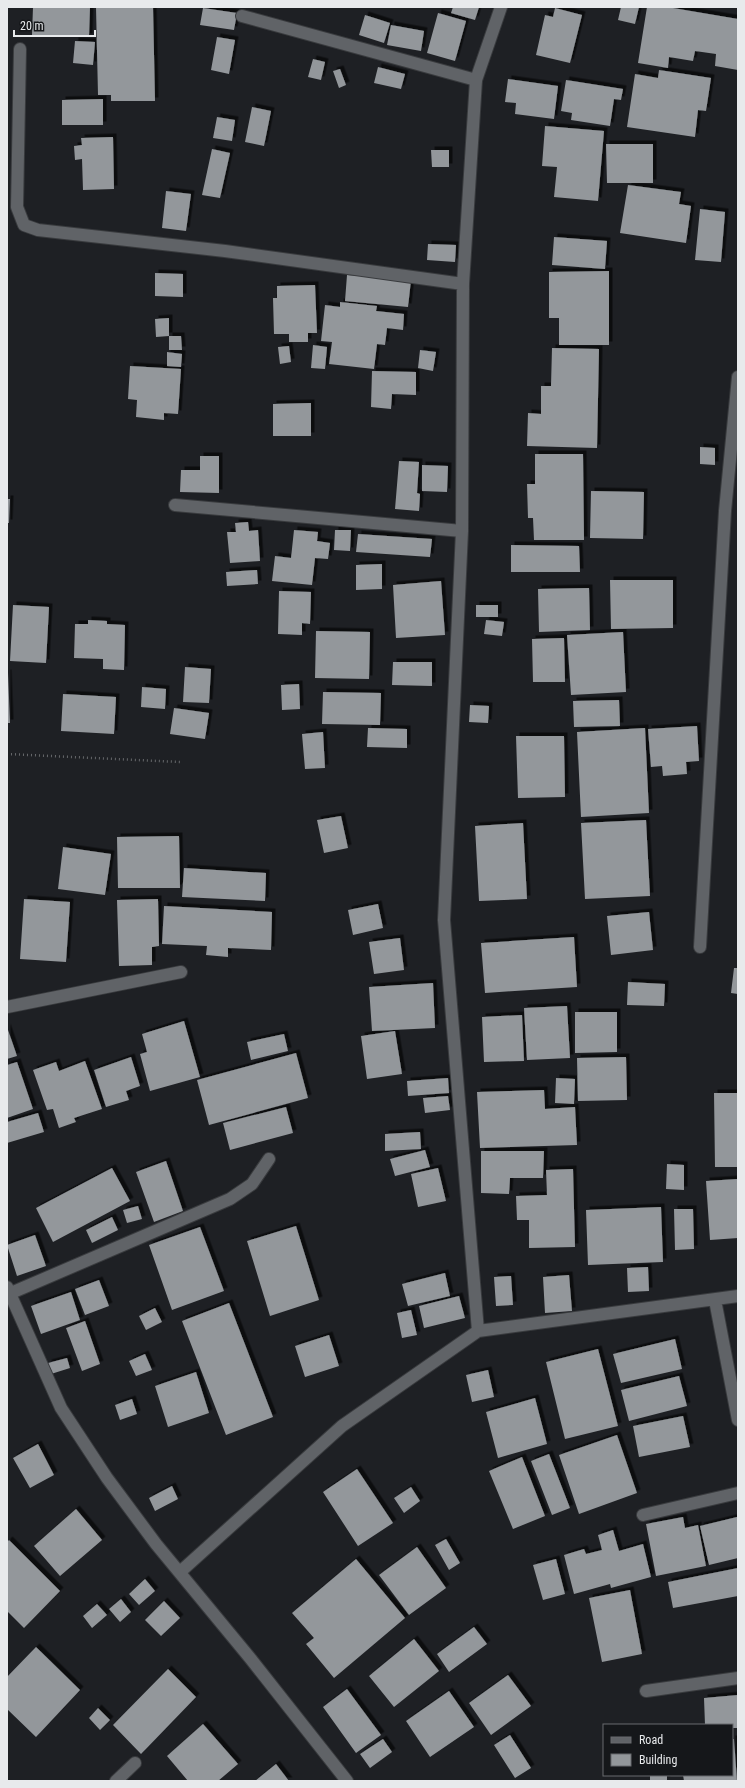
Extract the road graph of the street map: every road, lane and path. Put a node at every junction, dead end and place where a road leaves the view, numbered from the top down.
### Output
1 (501, 7) edge
2 (242, 16) dead end
3 (20, 49) dead end
4 (476, 80) junction
5 (463, 284) junction
6 (738, 377) edge
7 (175, 505) dead end
8 (462, 531) junction
9 (7, 754) edge
10 (180, 762) dead end
11 (700, 947) dead end
12 (181, 972) dead end
13 (7, 1007) edge
14 (269, 1159) dead end
15 (9, 1290) edge
16 (738, 1296) edge
17 (715, 1300) junction
18 (478, 1331) junction
19 (738, 1420) edge
20 (738, 1494) edge
21 (643, 1515) dead end
22 (180, 1572) junction
23 (738, 1678) edge
24 (646, 1691) dead end
25 (135, 1763) dead end
26 (116, 1781) edge
27 (347, 1781) edge

1 - 4 street
2 - 4 street
3 - 5 street
4 - 5 street
5 - 8 street
6 - 11 street
7 - 8 street
8 - 18 street
9 - 10 path
12 - 13 street
14 - 15 street
15 - 22 street
16 - 17 street
17 - 18 street
17 - 19 street
18 - 22 street
20 - 21 street
22 - 27 street
23 - 24 street
25 - 26 street

